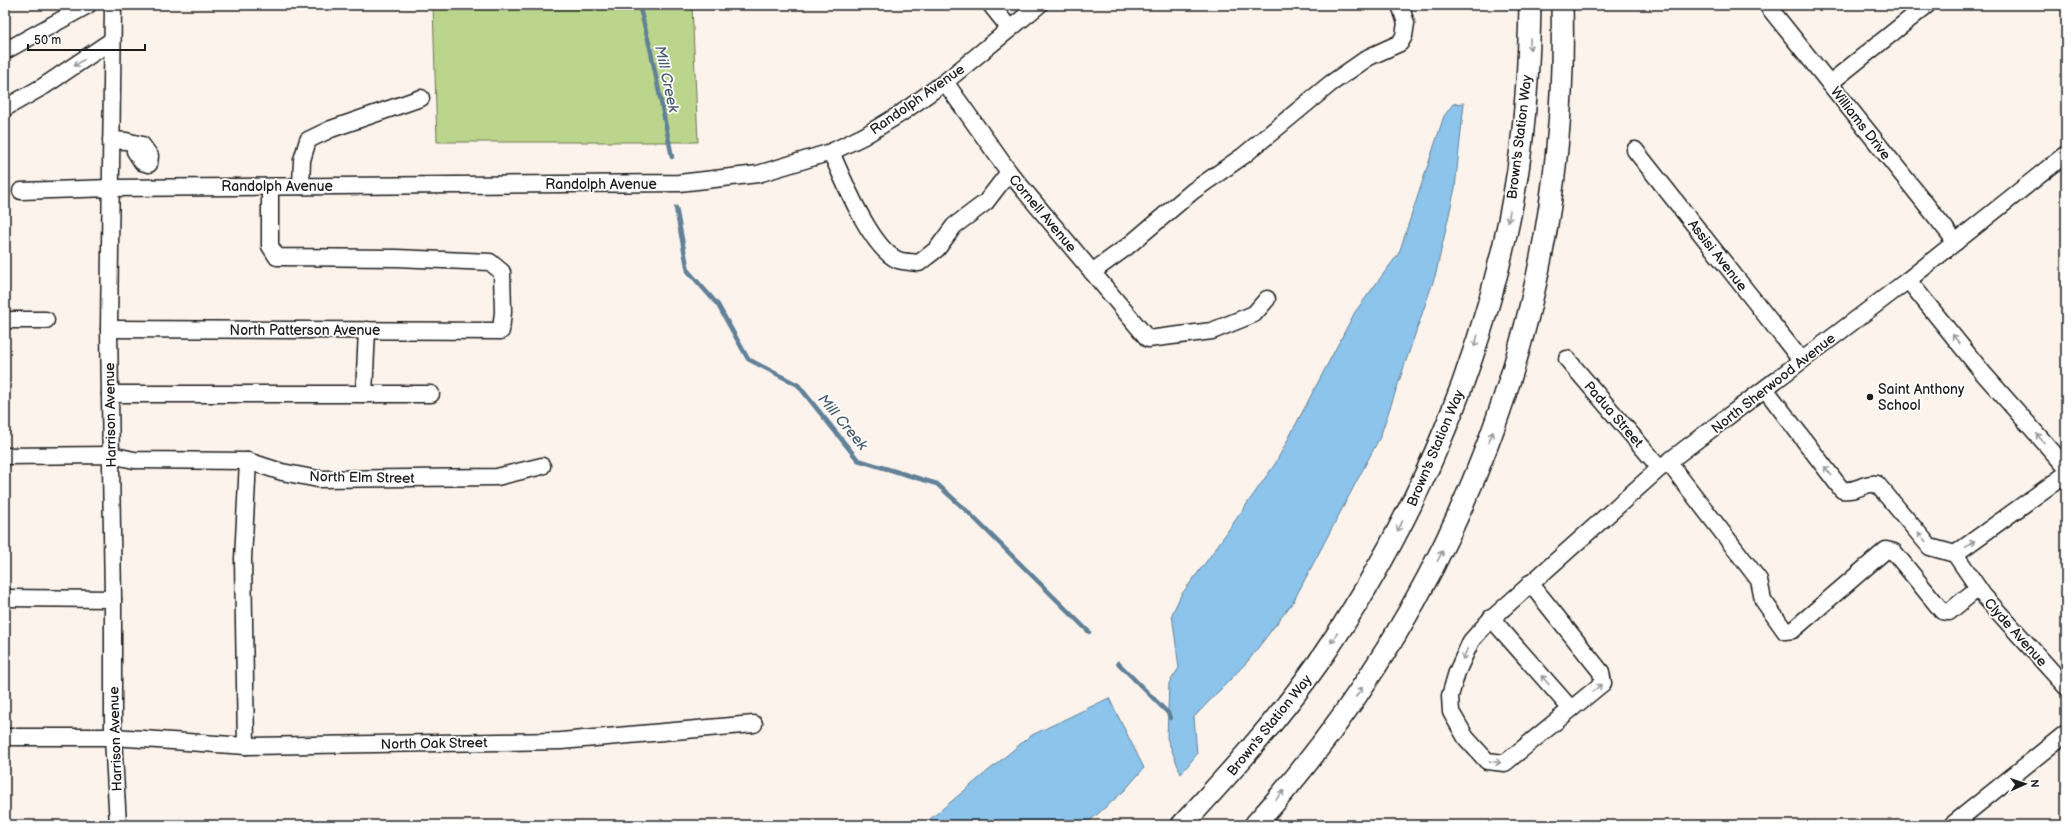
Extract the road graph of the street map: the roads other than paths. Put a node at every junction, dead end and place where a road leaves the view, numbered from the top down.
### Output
1 (88, 5) edge
2 (113, 5) edge
3 (991, 5) edge
4 (1039, 5) edge
5 (1400, 5) edge
6 (1530, 5) edge
7 (1562, 5) edge
8 (1767, 5) edge
9 (1927, 5) edge
10 (1010, 29) junction
11 (111, 41) junction
12 (5, 51) edge
13 (945, 82) junction
14 (1830, 83) junction
15 (421, 98) dead end
16 (5, 108) edge
17 (111, 140) junction
18 (1635, 150) dead end
19 (831, 152) junction
20 (2066, 154) edge
21 (1009, 172) junction
22 (301, 186) junction
23 (155, 187) junction
24 (270, 187) junction
25 (111, 188) junction
26 (21, 191) dead end
27 (1956, 242) junction
28 (1092, 272) junction
29 (1908, 280) junction
30 (1267, 299) dead end
31 (5, 320) edge
32 (46, 320) dead end
33 (109, 329) junction
34 (366, 330) junction
35 (1567, 359) dead end
36 (1801, 360) junction
37 (1766, 390) junction
38 (110, 394) junction
39 (364, 394) junction
40 (431, 394) dead end
41 (111, 455) junction
42 (5, 456) edge
43 (248, 461) junction
44 (542, 466) dead end
45 (1665, 466) junction
46 (2066, 467) edge
47 (2066, 474) edge
48 (1955, 554) junction
49 (1530, 583) junction
50 (1980, 591) junction
51 (5, 598) edge
52 (113, 599) junction
53 (1489, 620) junction
54 (2066, 687) edge
55 (1571, 709) junction
56 (754, 724) dead end
57 (2066, 732) edge
58 (5, 737) edge
59 (113, 737) junction
60 (246, 746) junction
61 (118, 825) edge
62 (1182, 825) edge
63 (1255, 825) edge
64 (1952, 825) edge

1 - 12 street
2 - 11 street, Harrison Avenue
3 - 10 street
4 - 10 street, Randolph Avenue
5 - 28 street
6 -> 62 main road, Brown's Station Way
63 -> 7 main road
8 - 14 street, Williams Drive
9 - 14 street
10 - 13 street, Randolph Avenue
11 -> 16 street
11 - 17 street, Harrison Avenue
13 - 19 street, Randolph Avenue
13 - 21 street, Cornell Avenue
14 - 27 street, Williams Drive
15 - 22 street
17 - 23 street
17 - 25 street, Harrison Avenue
18 - 36 street, Assisi Avenue
19 - 21 street
19 - 22 street, Randolph Avenue
20 - 27 street, North Sherwood Avenue
21 - 28 street, Cornell Avenue
22 - 24 street, Randolph Avenue
23 - 24 street, Randolph Avenue
23 - 25 street, Randolph Avenue
24 - 34 street, North Patterson Avenue
25 - 26 street, Randolph Avenue
25 - 33 street, Harrison Avenue
27 - 29 street, North Sherwood Avenue
28 - 30 street, Cornell Avenue
29 - 36 street, North Sherwood Avenue
46 -> 29 street
31 - 32 street
33 - 34 street, North Patterson Avenue
33 - 38 street, Harrison Avenue
34 - 39 street
35 - 45 street, Padua Street
36 - 37 street, North Sherwood Avenue
37 - 45 street, North Sherwood Avenue
48 -> 37 street
38 - 39 street
38 - 41 street, Harrison Avenue
39 - 40 street
41 - 42 street, North Elm Street
41 - 43 street, North Elm Street
41 - 52 street, Harrison Avenue
43 - 44 street, North Elm Street
43 - 60 street
45 - 49 street, North Sherwood Avenue
45 - 50 street, Padua Street
48 -> 47 street
48 - 50 street, Clyde Avenue
49 - 53 street, North Sherwood Avenue
55 -> 49 street, North Sherwood Avenue
50 - 54 street, Clyde Avenue
51 - 52 street
52 - 59 street, Harrison Avenue
55 -> 53 street
53 -> 55 street, North Sherwood Avenue
56 - 60 street, North Oak Street
57 - 64 street
58 - 59 street, North Oak Street
59 - 60 street, North Oak Street
59 - 61 street, Harrison Avenue

